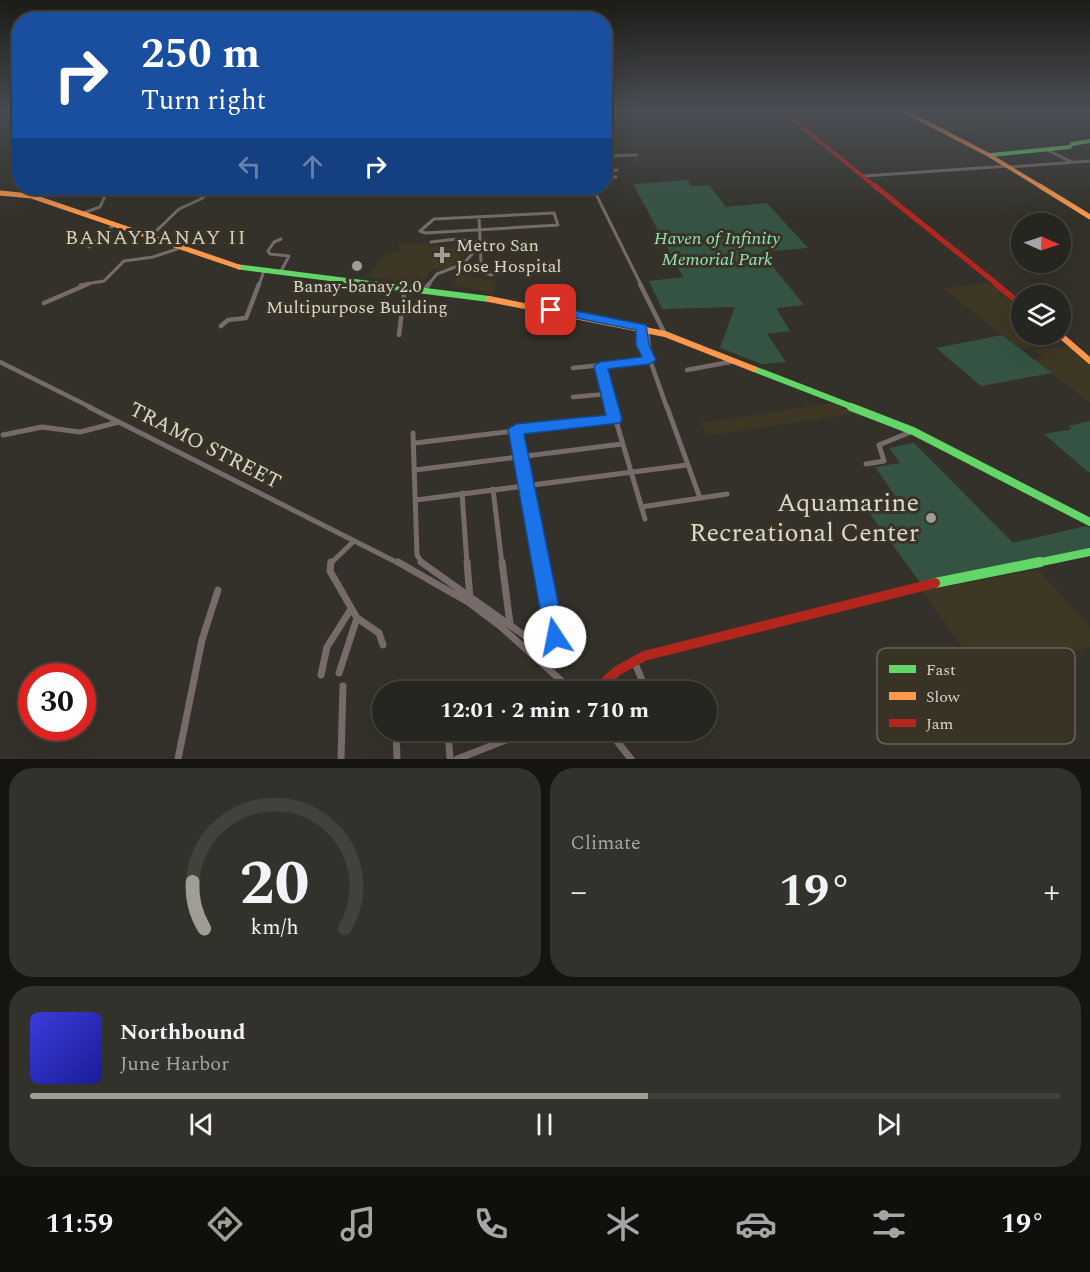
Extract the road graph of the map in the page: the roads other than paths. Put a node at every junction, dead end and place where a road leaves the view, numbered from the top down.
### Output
1 (826, 145) edge
2 (971, 145) edge
3 (1069, 145) edge
4 (1047, 150) junction
5 (637, 155) dead end
6 (990, 155) junction
7 (612, 156) edge
8 (1090, 161) edge
9 (1073, 162) junction
10 (1009, 166) junction
11 (612, 170) edge
12 (617, 170) dead end
13 (864, 176) junction
14 (612, 177) edge
15 (616, 177) dead end
16 (21, 195) edge
17 (206, 195) edge
18 (596, 195) edge
19 (105, 196) dead end
20 (84, 213) junction
21 (479, 217) junction
22 (1090, 217) edge
23 (114, 225) junction
24 (482, 230) junction
25 (149, 238) junction
26 (281, 239) dead end
27 (430, 242) dead end
28 (482, 243) junction
29 (89, 247) dead end
30 (177, 249) junction
31 (264, 271) junction
32 (280, 273) junction
33 (492, 275) dead end
34 (405, 286) junction
35 (425, 289) junction
36 (1011, 296) edge
37 (44, 303) dead end
38 (221, 326) dead end
39 (645, 328) junction
40 (665, 334) junction
41 (399, 335) dead end
42 (1071, 344) edge
43 (650, 360) junction
44 (737, 360) junction
45 (1090, 361) edge
46 (0, 362) edge
47 (600, 366) junction
48 (573, 368) dead end
49 (687, 370) dead end
50 (607, 394) junction
51 (573, 397) dead end
52 (615, 419) junction
53 (119, 422) junction
54 (516, 429) junction
55 (913, 431) junction
56 (413, 433) dead end
57 (3, 435) dead end
58 (415, 443) junction
59 (622, 444) junction
60 (520, 456) junction
61 (866, 464) dead end
62 (687, 465) junction
63 (415, 470) junction
64 (630, 471) junction
65 (526, 485) junction
66 (493, 489) junction
67 (462, 493) junction
68 (727, 494) dead end
69 (700, 498) junction
70 (416, 500) junction
71 (641, 507) junction
72 (645, 519) dead end
73 (1090, 522) edge
74 (354, 541) junction
75 (1090, 552) edge
76 (218, 590) dead end
77 (470, 598) junction
78 (351, 609) junction
79 (357, 618) junction
80 (510, 624) junction
81 (383, 645) dead end
82 (634, 662) junction
83 (339, 674) dead end
84 (321, 675) dead end
85 (562, 681) edge
86 (606, 681) edge
87 (642, 681) edge
88 (343, 686) dead end
89 (396, 741) edge
90 (449, 741) edge
91 (504, 741) edge
92 (617, 741) edge
93 (178, 759) edge
94 (341, 759) edge
95 (397, 759) edge
96 (450, 759) edge
97 (457, 759) edge
98 (631, 759) edge

1 - 13 main road
2 - 6 main road
3 - 4 main road
4 - 6 main road
4 - 9 street
5 - 7 street
6 - 10 main road
8 - 9 street
9 - 10 street
10 - 13 street
10 - 22 main road
11 - 12 street
13 - 36 main road
14 - 15 street
16 - 20 main road
17 - 25 street
18 - 40 street
19 - 20 street
20 - 23 main road
21 - 24 street
21 - 24 street
21 - 24 street
23 - 25 main road
23 - 29 street
24 - 28 street
25 - 30 main road
26 - 32 street
27 - 28 street
28 - 33 street
28 - 35 street
30 - 31 main road
30 - 37 street
31 - 32 main road
31 - 38 street
32 - 34 main road
34 - 35 main road
34 - 41 street
35 - 39 main road
39 - 40 main road
39 - 43 street
40 - 44 main road
42 - 45 main road
43 - 47 street
43 - 62 street
44 - 49 street
44 - 55 main road
46 - 53 street, TRAMO STREET
47 - 48 street
47 - 50 street
50 - 51 street
50 - 52 street
52 - 54 street
52 - 59 street
53 - 57 street
53 - 74 street, TRAMO STREET
54 - 58 street
54 - 60 street
55 - 61 street
55 - 73 main road
56 - 58 street
58 - 63 street
59 - 60 street
59 - 64 street
60 - 63 street
60 - 65 street
62 - 64 street
62 - 69 street
63 - 70 street
64 - 65 street
64 - 71 street
65 - 66 street
65 - 80 street
66 - 67 street
66 - 80 street
67 - 70 street
67 - 77 street
68 - 69 street
69 - 71 street
70 - 77 street
71 - 72 street
74 - 78 street
74 - 85 street, TRAMO STREET
75 - 82 main road
76 - 93 street
77 - 80 street
78 - 79 street
78 - 84 street
79 - 81 street
79 - 83 street
82 - 86 main road
82 - 87 street
88 - 94 street
89 - 95 street
90 - 96 street
91 - 97 street
92 - 98 street

